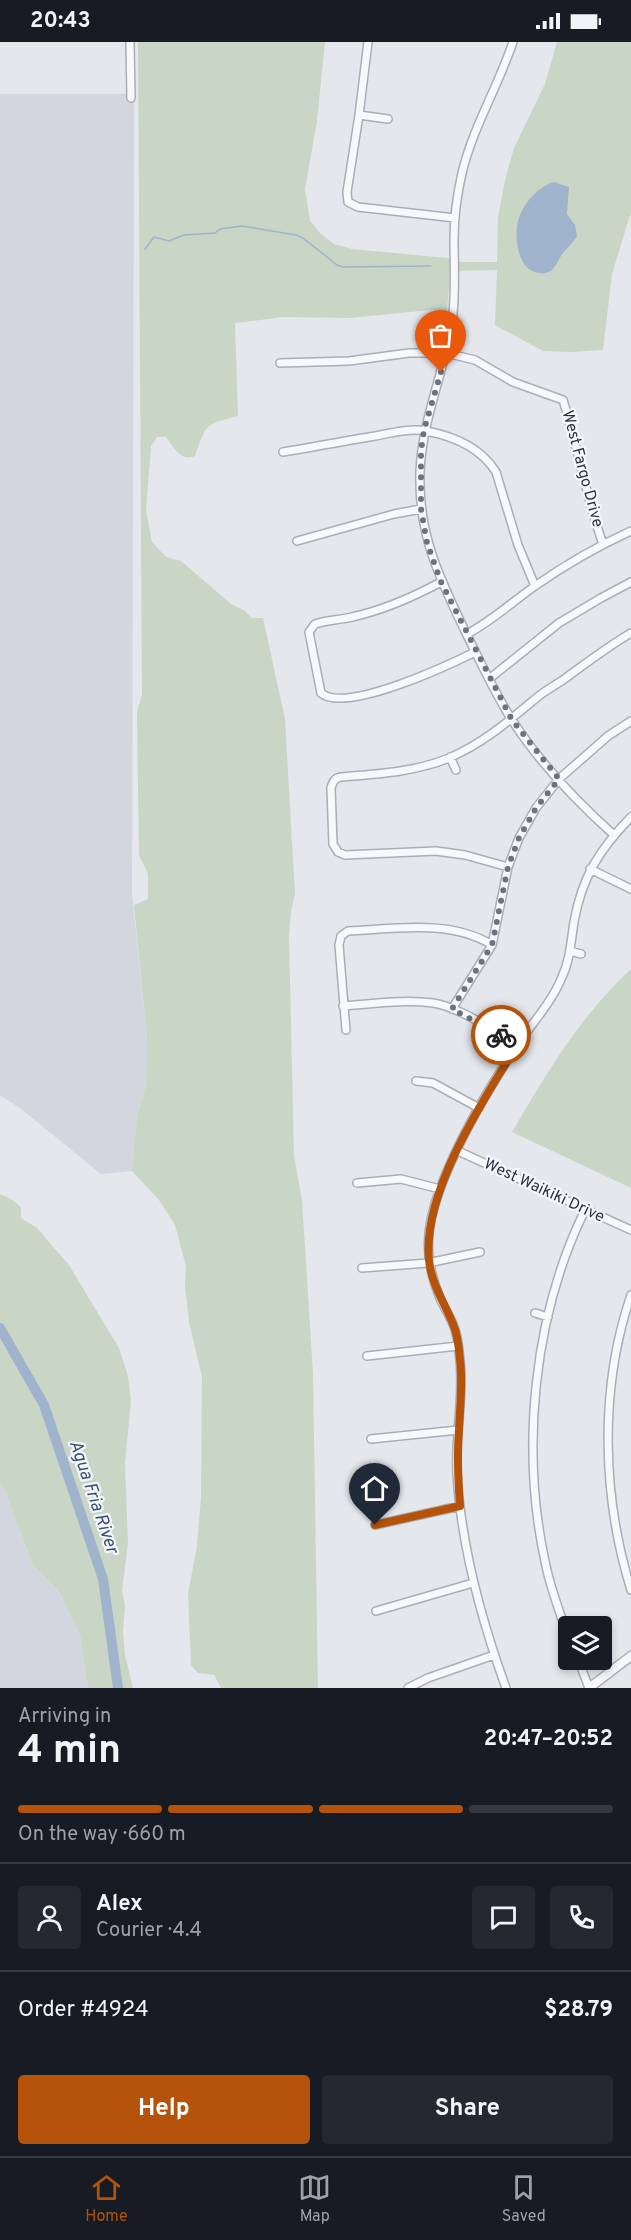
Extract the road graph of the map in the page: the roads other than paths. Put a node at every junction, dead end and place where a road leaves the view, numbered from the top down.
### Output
1 (130, 42) edge
2 (368, 42) edge
3 (513, 42) edge
4 (130, 98) dead end
5 (360, 115) junction
6 (388, 119) dead end
7 (455, 218) junction
8 (446, 353) junction
9 (280, 363) dead end
10 (424, 430) junction
11 (284, 452) dead end
12 (421, 509) junction
13 (631, 531) edge
14 (297, 541) dead end
15 (603, 544) junction
16 (441, 582) junction
17 (631, 582) edge
18 (535, 586) junction
19 (631, 633) edge
20 (467, 634) junction
21 (475, 652) junction
22 (489, 679) junction
23 (512, 720) junction
24 (631, 721) edge
25 (450, 757) junction
26 (456, 770) dead end
27 (559, 779) junction
28 (631, 817) edge
29 (614, 835) junction
30 (508, 867) junction
31 (590, 869) junction
32 (631, 889) edge
33 (492, 945) junction
34 (570, 951) junction
35 (581, 954) dead end
36 (343, 1006) junction
37 (452, 1009) junction
38 (346, 1030) dead end
39 (518, 1044) junction
40 (416, 1081) dead end
41 (479, 1108) junction
42 (458, 1151) junction
43 (357, 1183) dead end
44 (440, 1189) junction
45 (585, 1210) junction
46 (631, 1230) edge
47 (480, 1252) dead end
48 (429, 1263) junction
49 (362, 1268) dead end
50 (631, 1295) edge
51 (535, 1313) dead end
52 (548, 1317) junction
53 (458, 1346) junction
54 (367, 1356) dead end
55 (458, 1430) junction
56 (371, 1439) dead end
57 (460, 1506) junction
58 (375, 1525) dead end
59 (473, 1583) junction
60 (631, 1590) edge
61 (376, 1611) dead end
62 (562, 1616) edge
63 (494, 1655) junction
64 (631, 1656) edge
65 (582, 1670) edge
66 (408, 1688) edge
67 (506, 1688) edge
68 (589, 1688) edge

1 - 4 street
2 - 5 street
3 - 7 street
5 - 6 street
5 - 7 street
7 - 8 street
8 - 9 street, West Fargo Drive
8 - 10 street
8 - 15 street, West Fargo Drive
10 - 11 street
10 - 12 street
10 - 18 street
12 - 14 street
12 - 16 street
13 - 15 street
15 - 18 street
16 - 20 street
16 - 21 street
17 - 22 street
18 - 20 street
19 - 23 street
20 - 21 street
21 - 22 street
22 - 23 street
23 - 25 street
23 - 27 street
24 - 27 street
25 - 26 street
25 - 30 street
27 - 29 street
27 - 30 street
28 - 29 street
29 - 31 street
30 - 33 street
31 - 32 street
31 - 34 street
33 - 36 street
33 - 37 street
34 - 35 street
34 - 39 street
36 - 37 street
36 - 38 street
37 - 39 street
39 - 41 street
40 - 41 street
41 - 42 street
42 - 44 street
42 - 45 street, West Waikiki Drive
43 - 44 street
44 - 48 street
45 - 46 street, West Waikiki Drive
45 - 52 street
47 - 48 street
48 - 49 street
48 - 53 street
50 - 60 street
51 - 52 street
52 - 62 street
53 - 54 street
53 - 55 street
55 - 56 street
55 - 57 street
57 - 58 street
57 - 59 street
59 - 61 street
59 - 63 street
63 - 66 street
63 - 67 street
64 - 68 street
65 - 68 street

